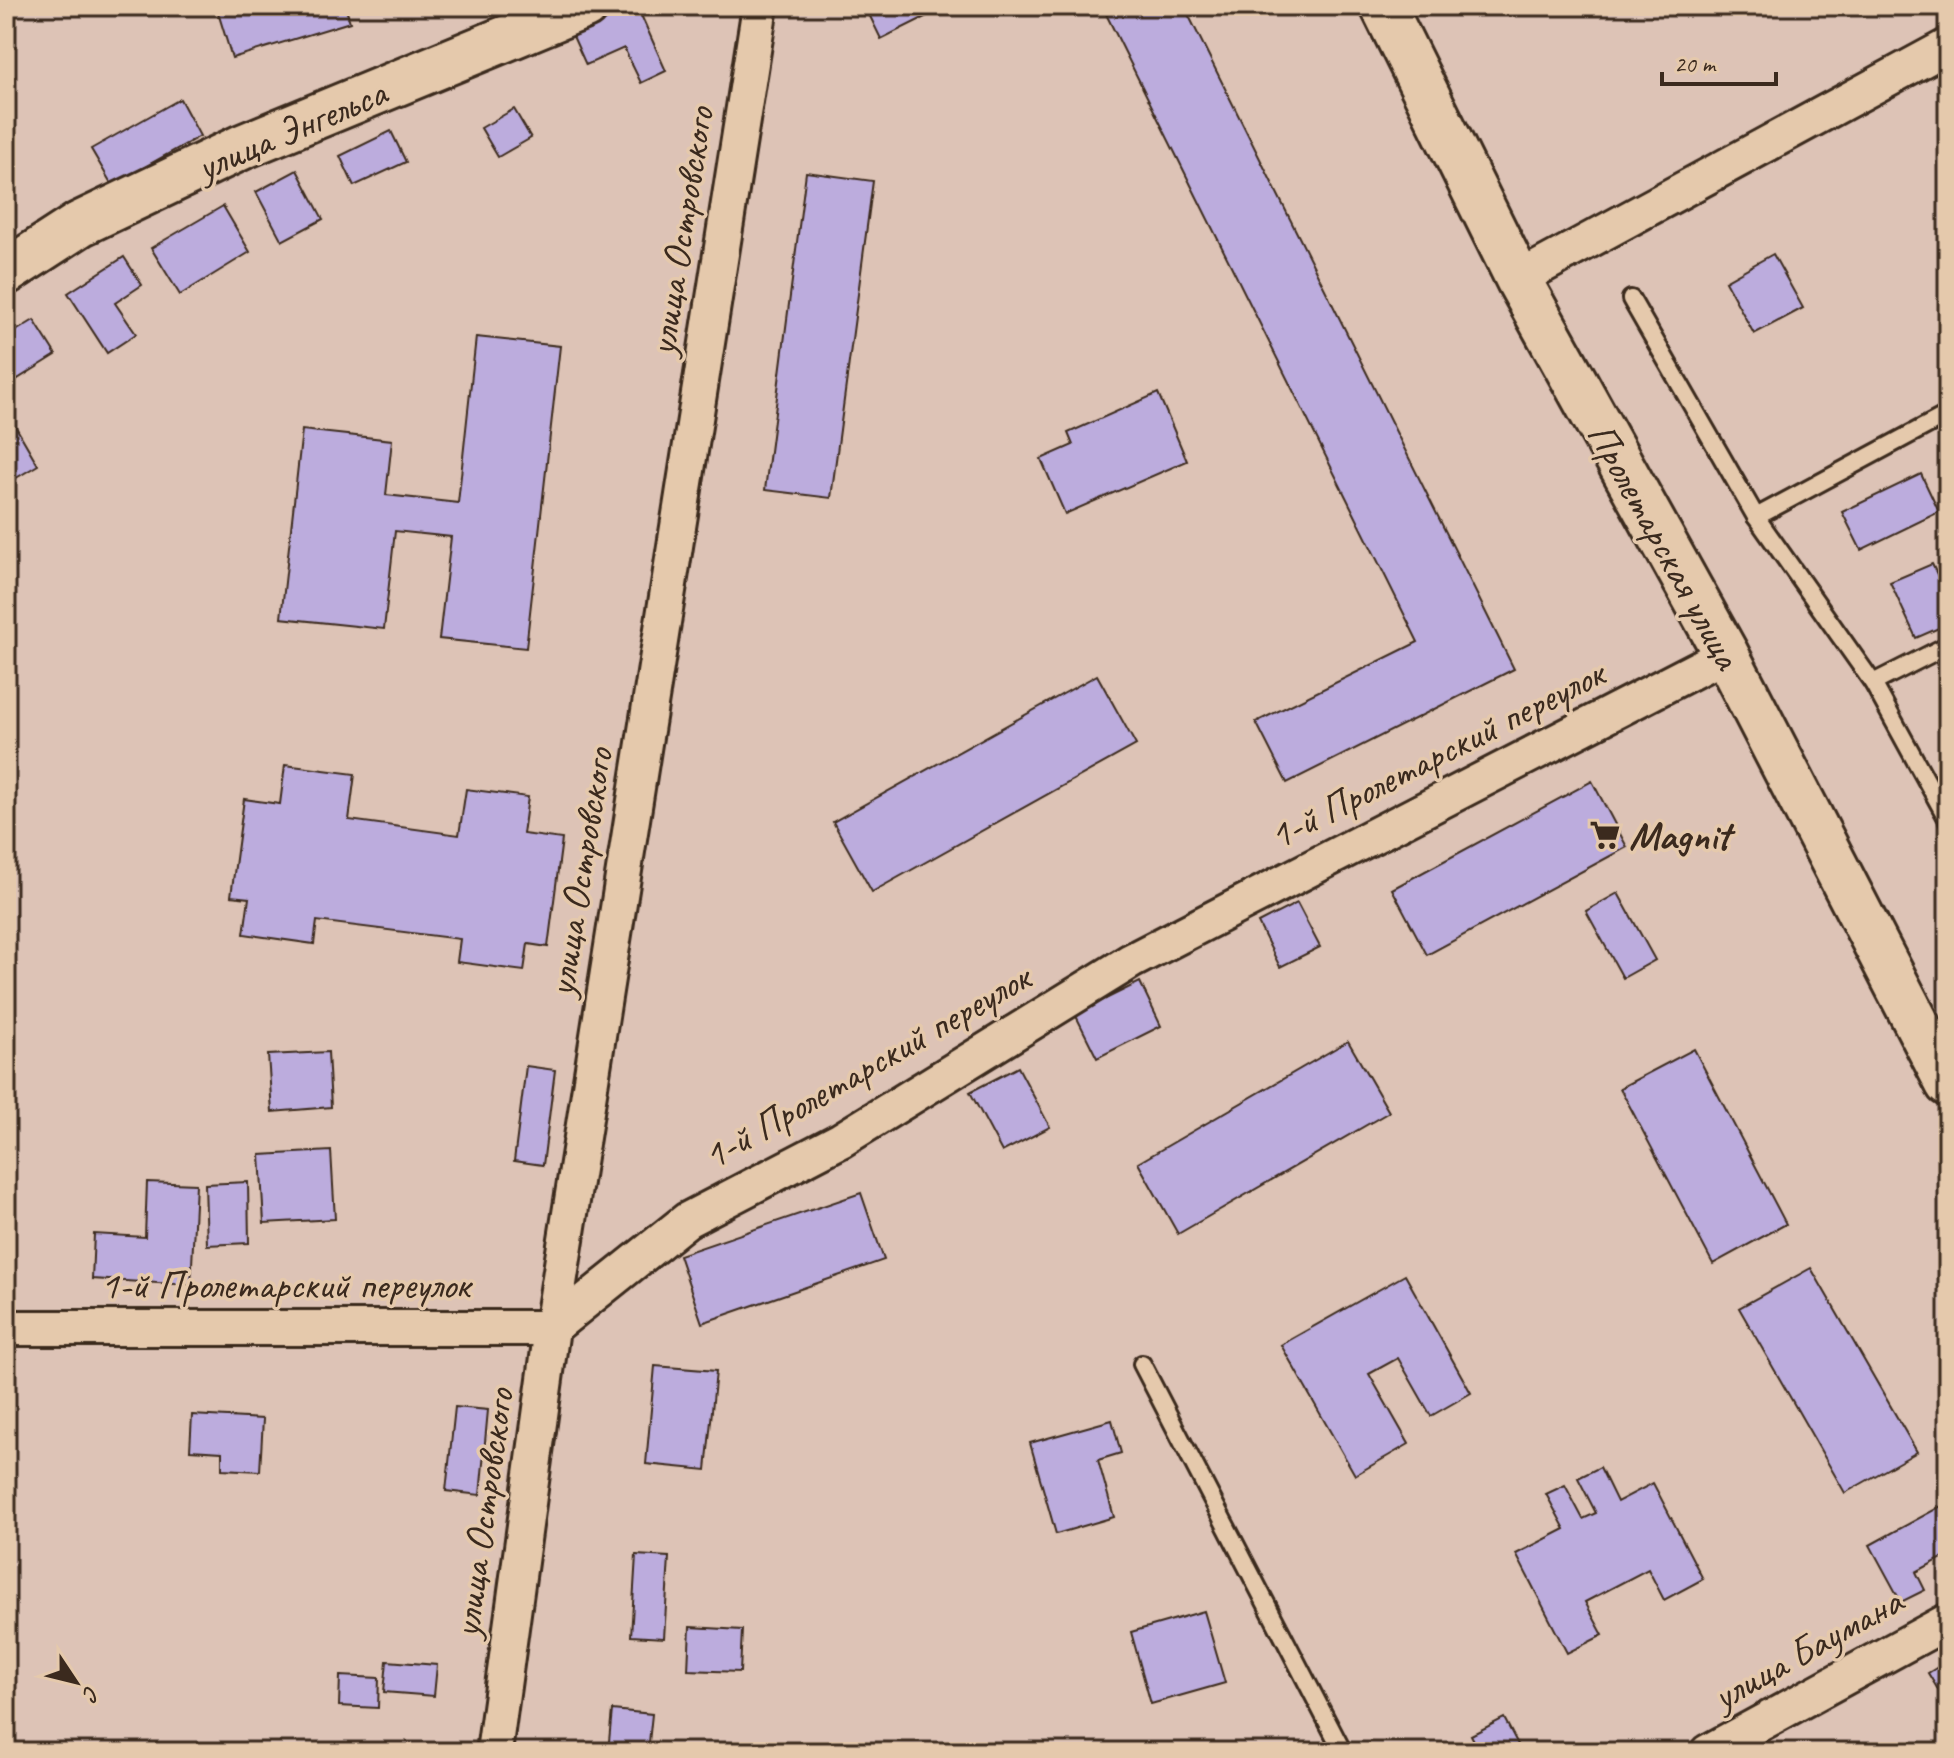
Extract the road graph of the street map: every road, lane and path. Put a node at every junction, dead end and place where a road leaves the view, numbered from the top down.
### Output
1 (585, 6) edge
2 (760, 6) edge
3 (1383, 6) edge
4 (1948, 46) edge
5 (6, 272) edge
6 (1518, 279) junction
7 (1631, 299) dead end
8 (1948, 414) edge
9 (1756, 517) junction
10 (1948, 645) edge
11 (1726, 654) junction
12 (1873, 683) junction
13 (1948, 820) edge
14 (1948, 1084) edge
15 (6, 1328) edge
16 (552, 1328) junction
17 (1142, 1364) dead end
18 (1948, 1621) edge
19 (494, 1752) edge
20 (1343, 1752) edge
21 (1708, 1752) edge

1 - 5 main road, улица Энгельса
2 - 16 street, улица Островского
3 - 6 main road, Пролетарская улица
4 - 6 street
6 - 11 main road, Пролетарская улица
7 - 9 lane
8 - 9 lane
9 - 12 lane
10 - 12 lane
11 - 14 main road, Пролетарская улица
11 - 16 street, 1-й Пролетарский переулок
12 - 13 lane
15 - 16 street, 1-й Пролетарский переулок
16 - 19 street, улица Островского
17 - 20 lane
18 - 21 street, улица Баумана

